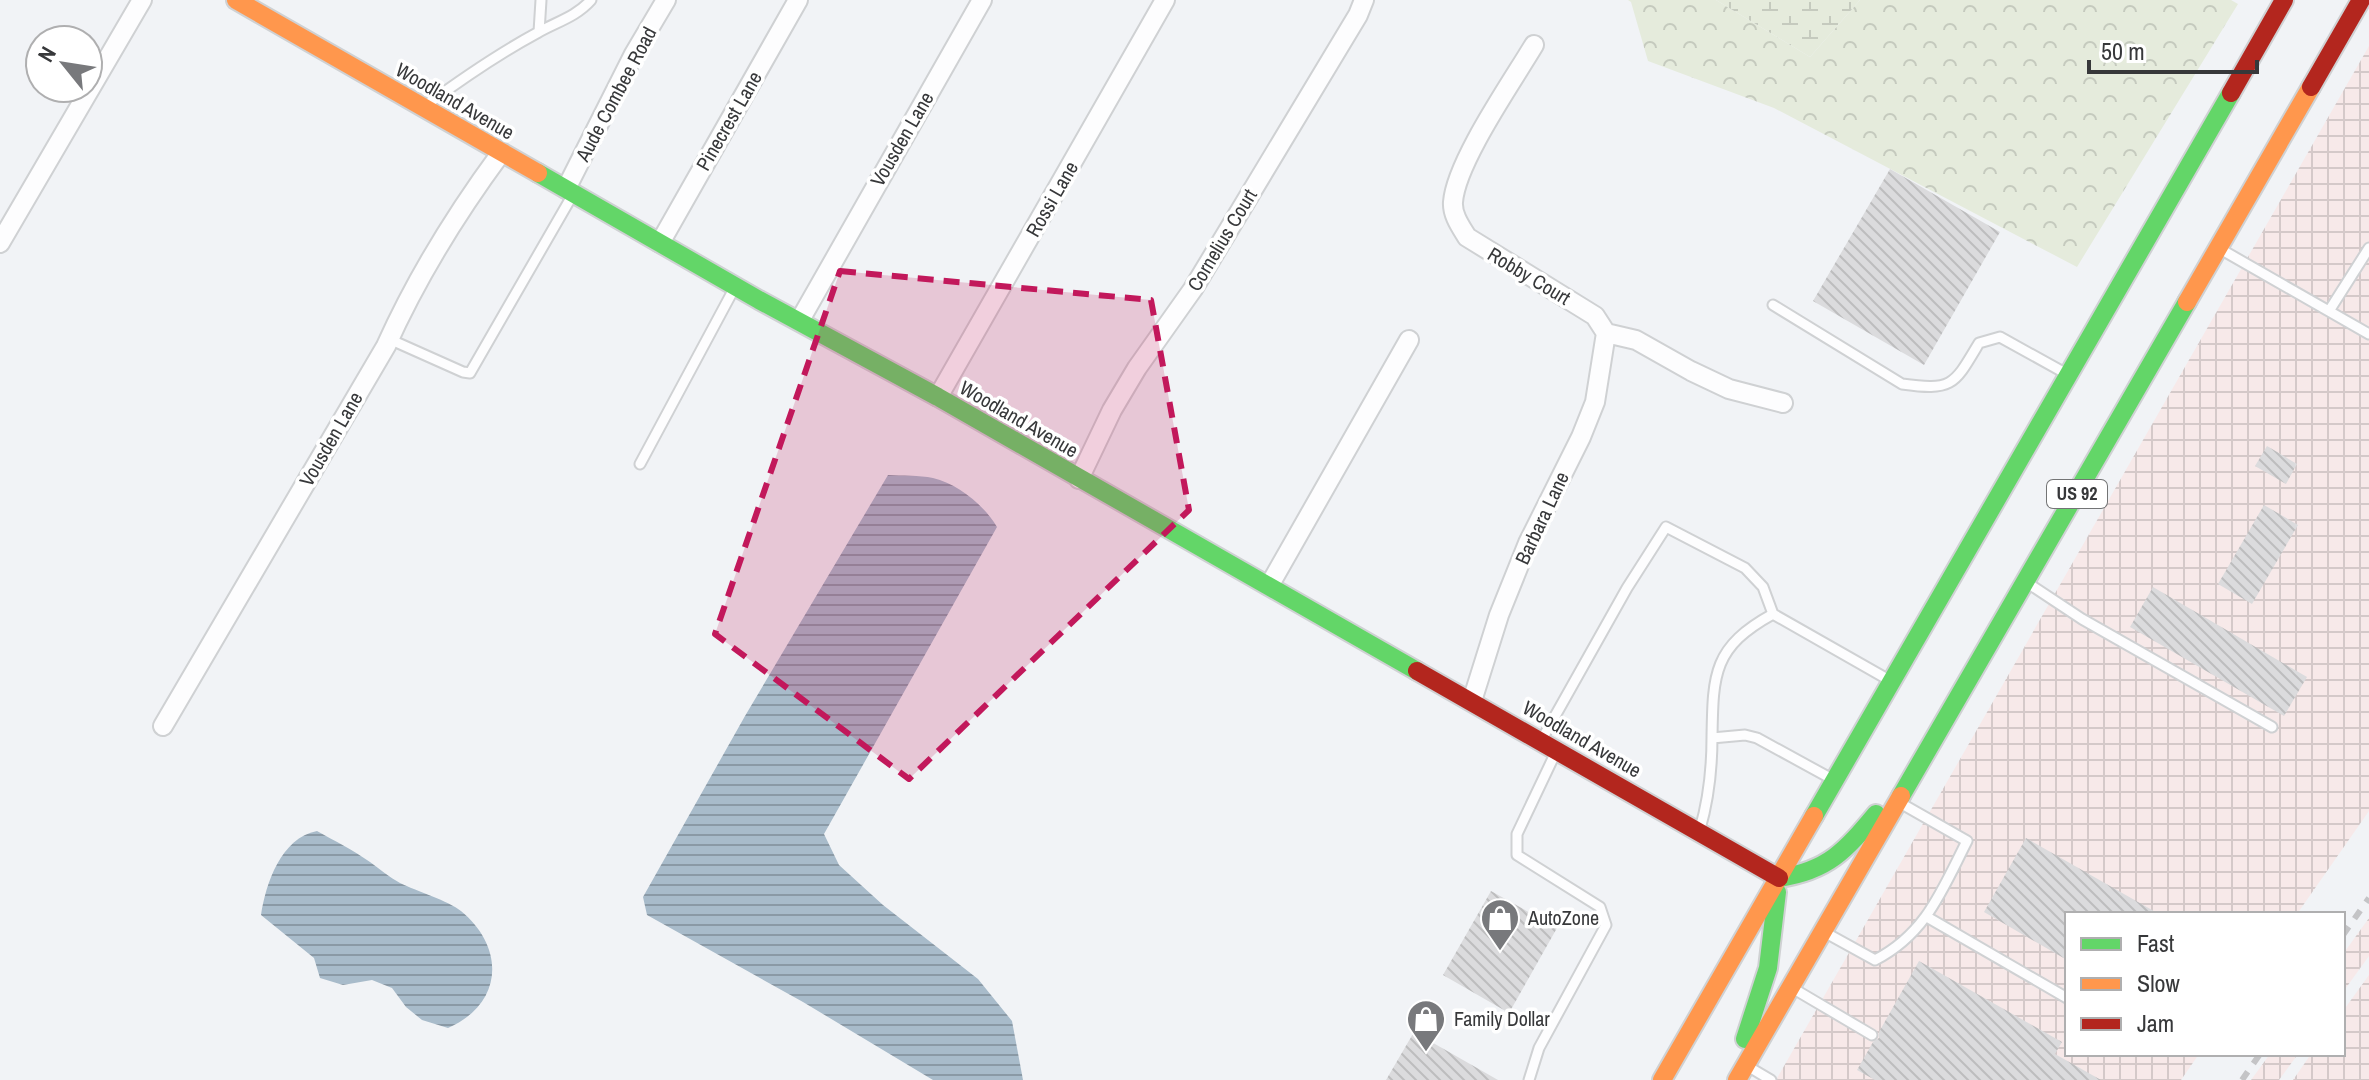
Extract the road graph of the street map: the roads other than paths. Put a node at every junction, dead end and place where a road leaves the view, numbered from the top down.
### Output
1 (142, 0) edge
2 (236, 0) edge
3 (541, 0) edge
4 (591, 0) edge
5 (666, 0) edge
6 (798, 0) edge
7 (982, 0) edge
8 (1165, 0) edge
9 (1364, 0) edge
10 (2284, 0) edge
11 (2359, 9) edge
12 (539, 32) junction
13 (1534, 45) dead end
14 (422, 108) junction
15 (501, 153) junction
16 (570, 191) junction
17 (0, 243) edge
18 (660, 243) junction
19 (2219, 248) junction
20 (2369, 248) edge
21 (735, 287) junction
22 (1773, 305) dead end
23 (2329, 311) junction
24 (800, 320) junction
25 (1606, 333) junction
26 (2369, 334) edge
27 (389, 339) junction
28 (1409, 340) dead end
29 (2068, 374) junction
30 (938, 397) junction
31 (1783, 403) dead end
32 (640, 464) dead end
33 (1079, 479) junction
34 (2026, 583) junction
35 (1269, 586) junction
36 (1773, 614) junction
37 (1892, 682) junction
38 (1472, 701) junction
39 (163, 726) dead end
40 (2272, 727) dead end
41 (1712, 738) junction
42 (1549, 745) junction
43 (1927, 754) junction
44 (1834, 781) junction
45 (1899, 802) junction
46 (1699, 832) junction
47 (1779, 878) junction
48 (1927, 917) junction
49 (1823, 931) junction
50 (1791, 988) junction
51 (2065, 997) edge
52 (1872, 1035) dead end
53 (1742, 1073) edge
54 (1529, 1080) edge
55 (1662, 1080) edge
56 (1729, 1080) edge
57 (1771, 1080) edge

1 - 17 street
2 - 14 main road, Woodland Avenue
3 - 12 lane
4 - 12 lane
5 - 16 street, Aude Combee Road
6 - 18 street, Pinecrest Lane
7 - 24 street, Vousden Lane
8 - 30 street, Rossi Lane
9 - 33 street, Cornelius Court
10 - 29 main road
11 - 19 main road, US 92
12 - 14 lane
13 - 25 street, Robby Court
14 - 15 main road, Woodland Avenue
15 - 16 main road, Woodland Avenue
15 - 27 street, Vousden Lane
16 - 18 main road, Woodland Avenue
16 - 27 lane
18 - 21 main road, Woodland Avenue
19 - 23 lane
19 - 34 main road, US 92
20 - 23 lane
21 - 24 main road, Woodland Avenue
21 - 32 lane
22 - 29 lane
23 - 26 lane
24 - 30 main road, Woodland Avenue
25 - 31 street, Robby Court
25 - 38 street, Barbara Lane
27 - 39 street, Vousden Lane
28 - 35 street
29 - 37 main road
30 - 33 main road, Woodland Avenue
33 - 35 main road, Woodland Avenue
34 - 40 lane
34 - 43 main road, US 92
35 - 38 main road, Woodland Avenue
36 - 37 lane
36 - 41 lane
36 - 42 lane
37 - 44 main road
38 - 42 main road, Woodland Avenue
41 - 44 lane
41 - 46 lane
42 - 46 main road, Woodland Avenue
42 - 54 lane
43 - 45 main road, US 92
43 - 47 main road
44 - 47 main road
45 - 48 lane
45 - 49 main road, US 92
46 - 47 main road, Woodland Avenue
47 - 55 main road
47 - 56 main road
48 - 49 lane
48 - 51 lane
49 - 50 main road, US 92
50 - 52 lane
50 - 53 main road, US 92
53 - 57 lane

